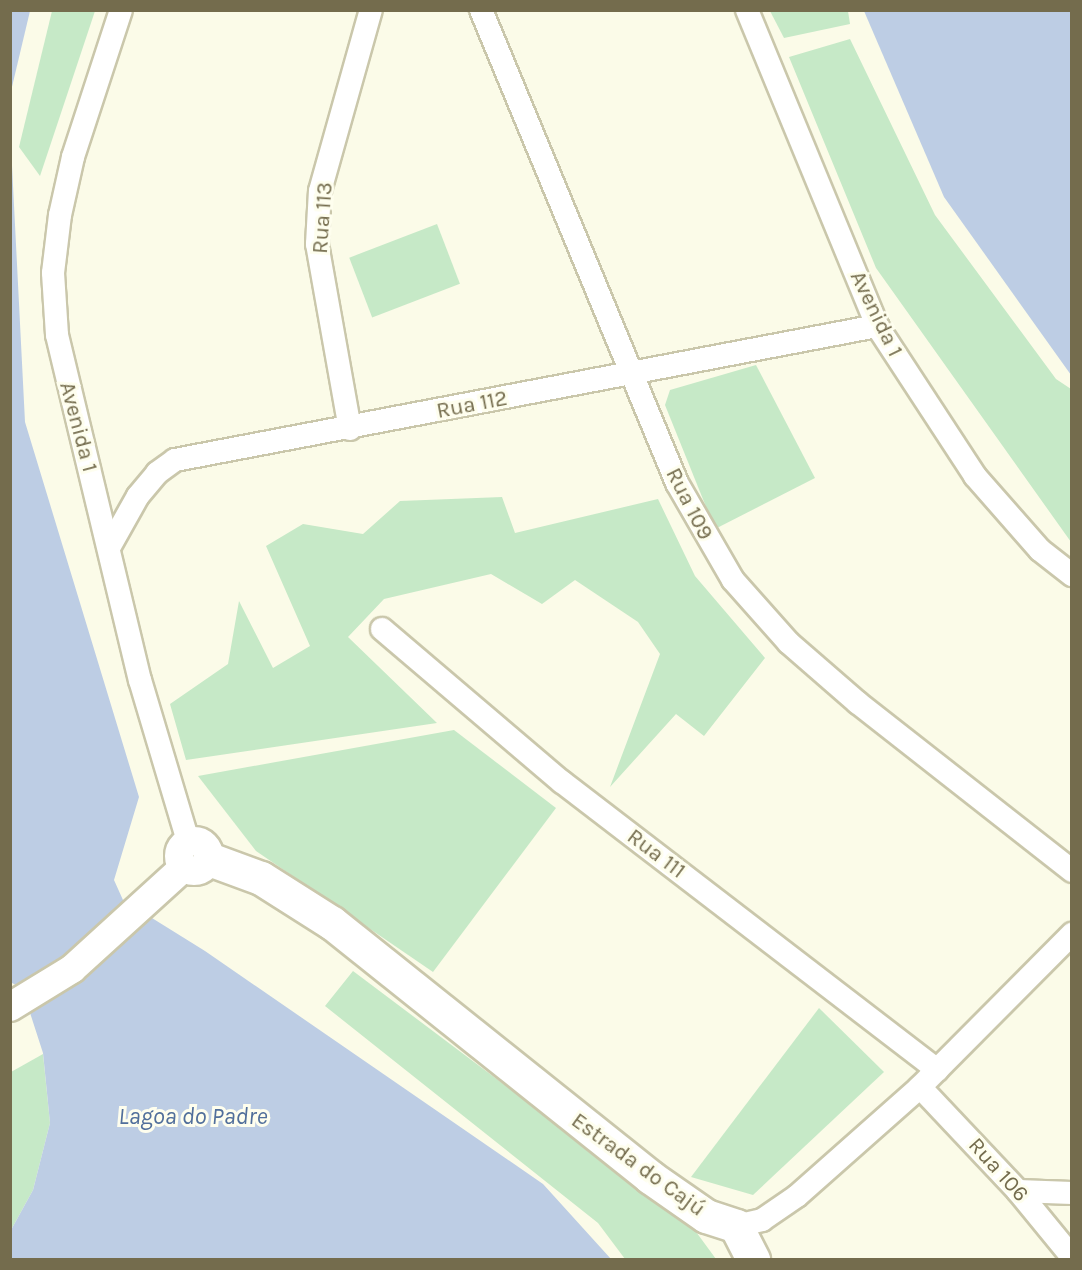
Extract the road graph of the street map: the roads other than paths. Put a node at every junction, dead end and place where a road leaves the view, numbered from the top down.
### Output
1 (121, 10) edge
2 (371, 10) edge
3 (481, 10) edge
4 (747, 10) edge
5 (877, 326) junction
6 (629, 374) junction
7 (350, 429) junction
8 (110, 546) junction
9 (1071, 575) edge
10 (382, 629) dead end
11 (194, 856) junction
12 (1071, 871) edge
13 (1071, 934) edge
14 (10, 1007) edge
15 (937, 1070) junction
16 (920, 1087) junction
17 (1018, 1191) junction
18 (1071, 1193) edge
19 (736, 1226) junction
20 (1071, 1257) edge
21 (753, 1260) edge

1 - 8 street, Avenida 1
2 - 7 street, Rua 113
3 - 6 street, Rua 109
4 - 5 street, Avenida 1
5 - 6 street, Rua 112
5 - 9 street, Avenida 1
6 - 7 street, Rua 112
6 - 12 street, Rua 109
7 - 8 street, Rua 112
8 - 11 street, Avenida 1
10 - 15 street, Rua 111
11 - 14 street
11 - 19 main road, Estrada do Cajú
13 - 15 street
15 - 16 street
16 - 17 street, Rua 106
16 - 19 street
17 - 18 street
17 - 20 street, Rua 106
19 - 21 main road

